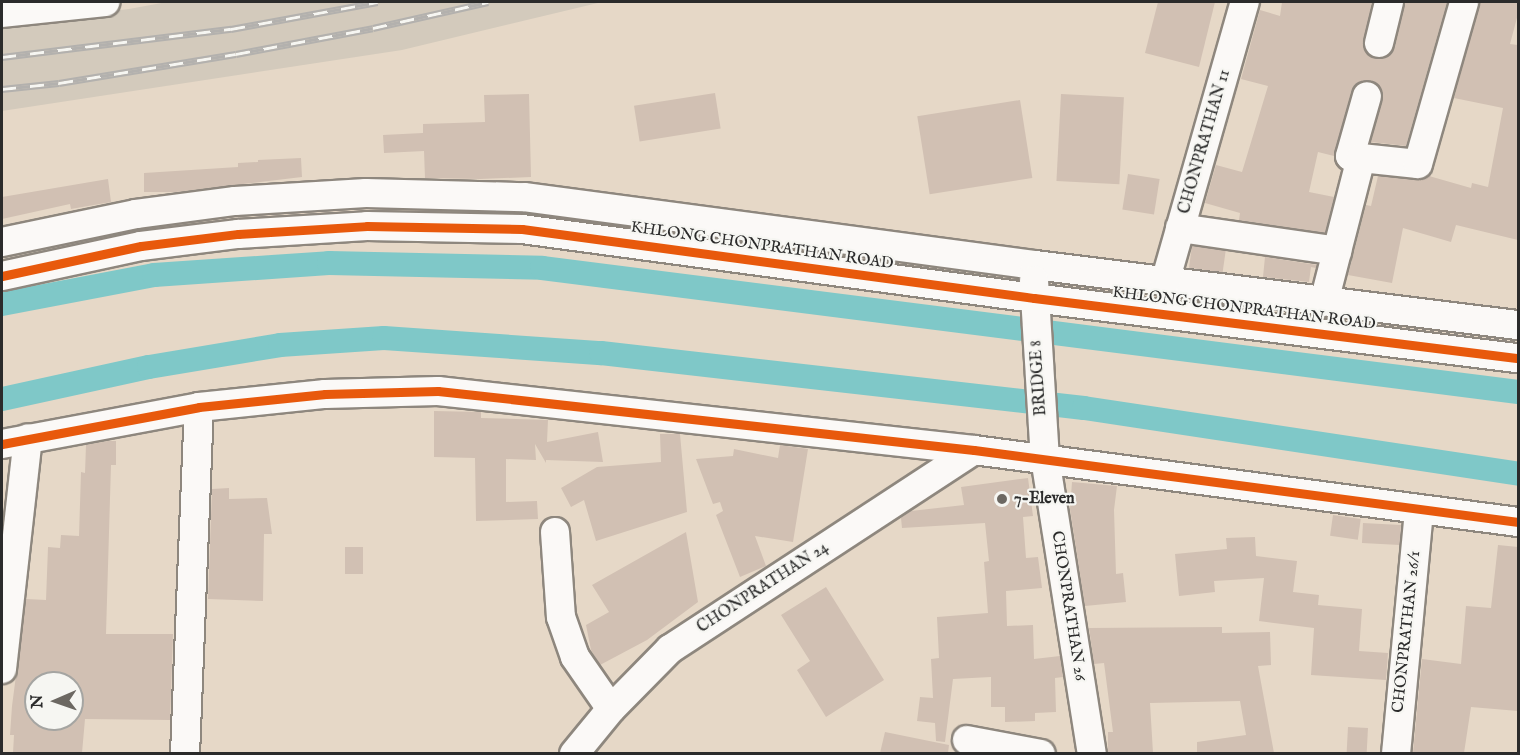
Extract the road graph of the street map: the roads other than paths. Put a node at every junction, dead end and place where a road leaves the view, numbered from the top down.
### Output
1 (105, 2) edge
2 (1245, 2) edge
3 (1389, 2) edge
4 (1464, 2) edge
5 (10, 9) edge
6 (1379, 43) dead end
7 (1367, 96) dead end
8 (1361, 158) junction
9 (1180, 228) junction
10 (2, 242) edge
11 (1337, 251) junction
12 (1035, 265) junction
13 (2, 276) edge
14 (1165, 282) junction
15 (1034, 298) junction
16 (1324, 302) junction
17 (1518, 326) edge
18 (1518, 358) edge
19 (199, 407) junction
20 (15, 441) edge
21 (974, 450) junction
22 (1045, 458) junction
23 (1419, 510) junction
24 (1518, 522) edge
25 (555, 532) dead end
26 (2, 669) edge
27 (611, 709) junction
28 (967, 740) dead end
29 (185, 753) edge
30 (574, 753) edge
31 (1041, 753) edge
32 (1092, 753) edge
33 (1396, 753) edge

1 - 5 street
2 - 9 street, CHONPRATHAN 11
3 - 6 street
4 - 8 street
7 - 8 street
8 - 11 street
9 - 11 street
9 - 14 street, CHONPRATHAN 11
10 - 12 street, KHLONG CHONPRATHAN ROAD
11 - 16 street
12 - 14 street, KHLONG CHONPRATHAN ROAD
12 - 15 street, BRIDGE 8
13 - 15 street, KHLONG CHONPRATHAN ROAD
14 - 16 street, KHLONG CHONPRATHAN ROAD
15 - 18 street, KHLONG CHONPRATHAN ROAD
15 - 22 street, BRIDGE 8
16 - 17 street, KHLONG CHONPRATHAN ROAD
19 - 20 street
19 - 21 street
19 - 29 street
20 - 26 street
21 - 22 street
21 - 27 street, CHONPRATHAN 24
22 - 23 street
22 - 32 street, CHONPRATHAN 26
23 - 24 street
23 - 33 street, CHONPRATHAN 26/1
25 - 27 street
27 - 30 street, CHONPRATHAN 24
28 - 31 street

